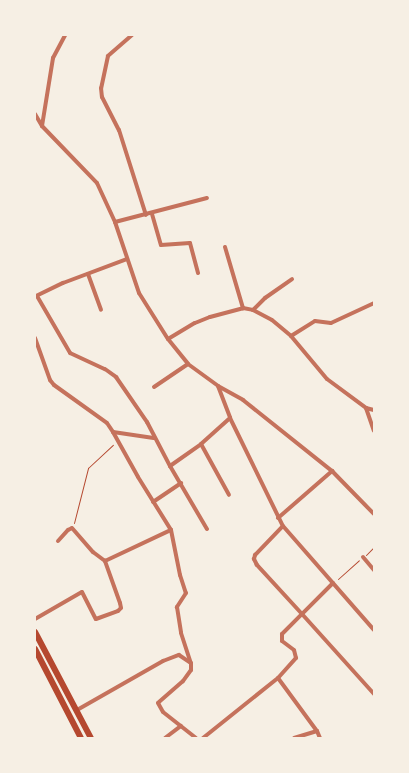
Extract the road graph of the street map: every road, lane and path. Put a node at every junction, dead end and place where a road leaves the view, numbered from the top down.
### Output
1 (65, 35) edge
2 (132, 35) edge
3 (35, 114) edge
4 (42, 126) junction
5 (207, 198) dead end
6 (152, 214) junction
7 (146, 215) junction
8 (115, 222) junction
9 (225, 247) dead end
10 (127, 259) junction
11 (198, 273) dead end
12 (88, 274) junction
13 (292, 279) dead end
14 (36, 296) edge
15 (374, 303) edge
16 (243, 308) junction
17 (101, 310) dead end
18 (253, 310) junction
19 (291, 336) junction
20 (35, 338) edge
21 (168, 339) junction
22 (188, 364) junction
23 (218, 386) junction
24 (154, 387) dead end
25 (366, 408) junction
26 (374, 410) edge
27 (230, 418) junction
28 (374, 430) edge
29 (113, 432) junction
30 (154, 438) junction
31 (117, 441) junction
32 (202, 444) junction
33 (170, 466) junction
34 (332, 471) junction
35 (181, 483) junction
36 (229, 495) dead end
37 (153, 502) junction
38 (374, 514) edge
39 (278, 518) junction
40 (283, 526) junction
41 (72, 528) junction
42 (207, 529) dead end
43 (171, 530) junction
44 (58, 541) dead end
45 (374, 547) edge
46 (363, 557) junction
47 (105, 561) junction
48 (374, 570) edge
49 (333, 583) junction
50 (302, 614) junction
51 (35, 618) edge
52 (374, 630) edge
53 (35, 632) edge
54 (35, 649) edge
55 (191, 663) junction
56 (278, 678) junction
57 (374, 694) edge
58 (77, 710) junction
59 (181, 726) junction
60 (317, 731) junction
61 (81, 738) edge
62 (91, 738) edge
63 (165, 738) edge
64 (196, 738) edge
65 (203, 738) edge
66 (294, 738) edge
67 (320, 738) edge

1 - 4 street
2 - 7 street
3 - 4 street
4 - 8 street
5 - 6 street
6 - 7 street
6 - 11 street
7 - 8 street
8 - 10 street
9 - 16 street
10 - 12 street
10 - 21 street
12 - 14 street
12 - 17 street
13 - 18 street
14 - 30 street
15 - 19 street
16 - 18 street
16 - 21 street
18 - 19 street
19 - 25 street
20 - 29 street
21 - 22 street
22 - 23 street
22 - 24 street
23 - 27 street
23 - 34 street
25 - 26 street
25 - 28 street
27 - 32 street
27 - 39 street
29 - 30 street
29 - 31 street
30 - 33 street
31 - 37 street
31 - 41 path
32 - 33 street
32 - 36 street
33 - 35 street
34 - 38 street
34 - 39 street
35 - 37 street
35 - 42 street
37 - 43 street
39 - 40 street
40 - 49 street
40 - 50 street
41 - 44 street
41 - 47 street
43 - 47 street
43 - 55 street
45 - 46 path
46 - 48 street
46 - 49 path
47 - 51 street
49 - 50 street
49 - 52 street
50 - 56 street
50 - 57 street
53 - 58 main road
54 - 61 main road
55 - 58 street
55 - 59 street
56 - 60 street
56 - 65 street
58 - 62 main road
59 - 63 street
59 - 64 street
60 - 66 street
60 - 67 street

